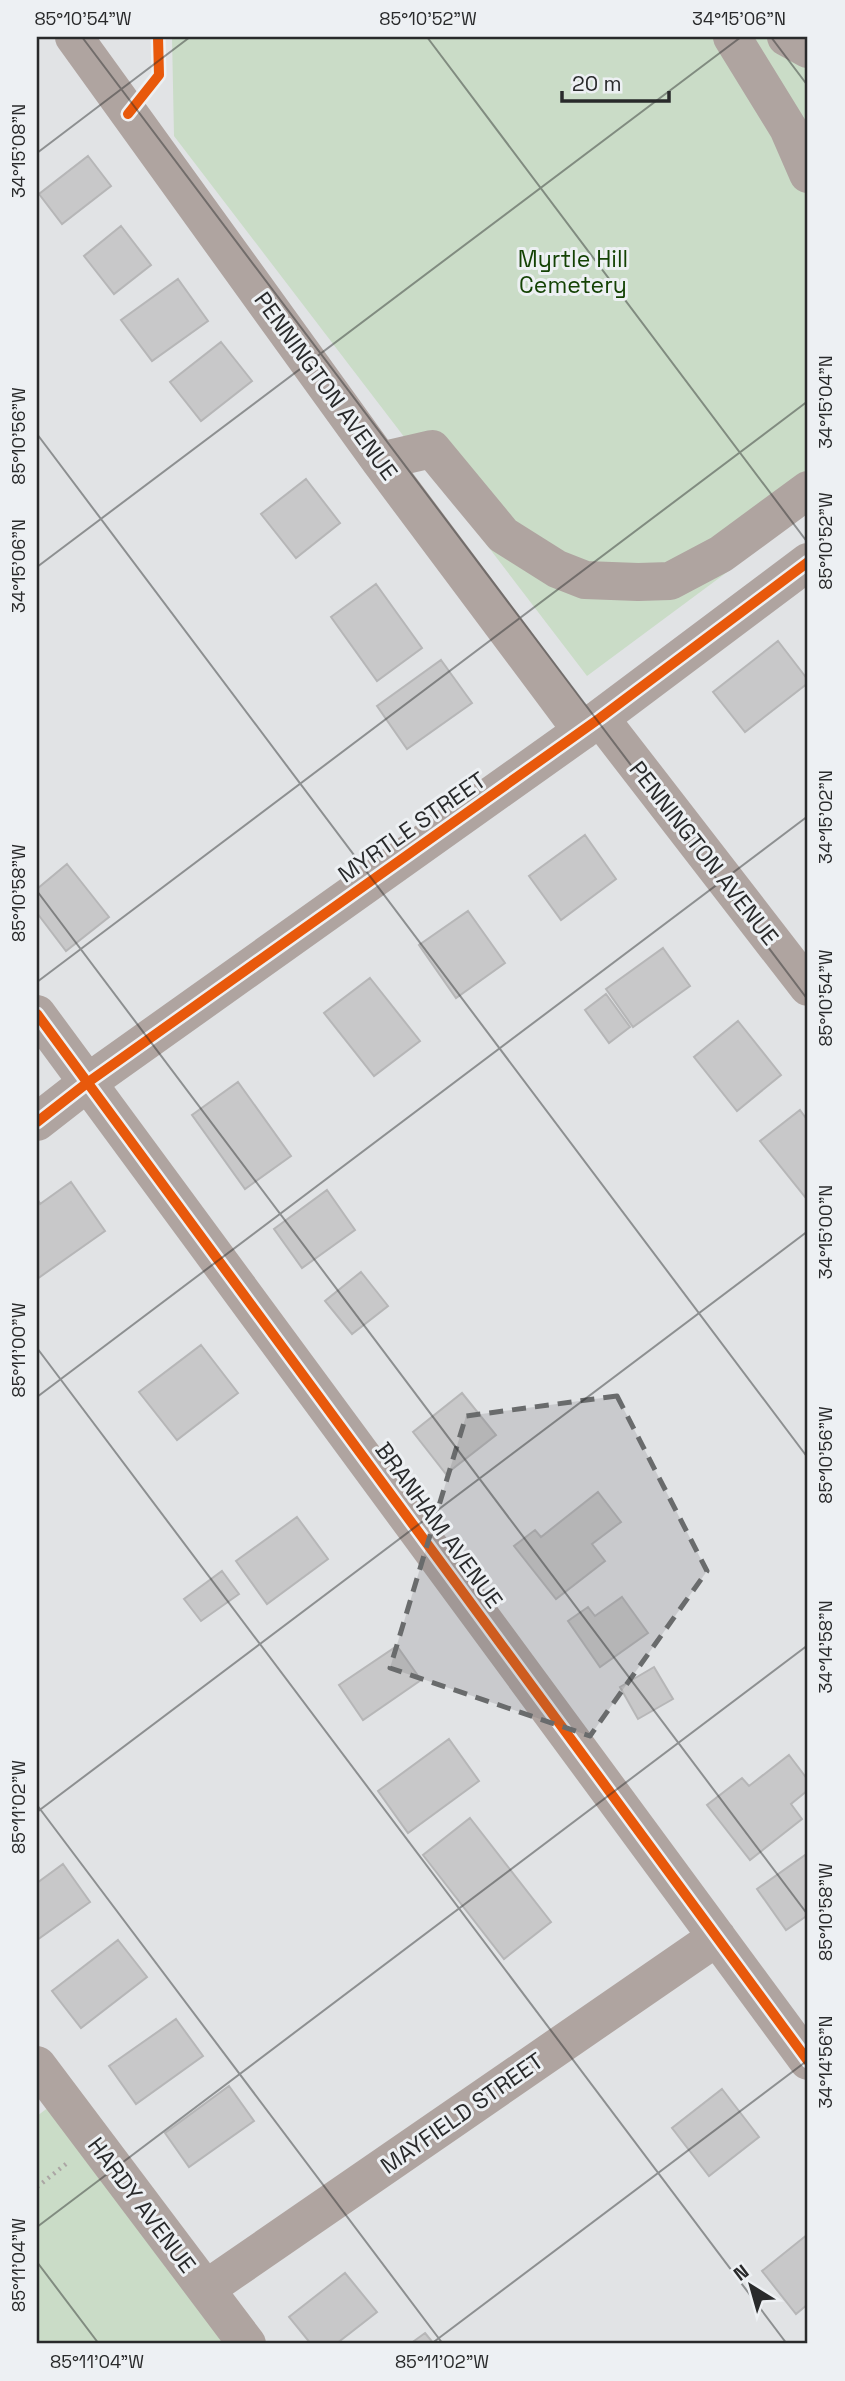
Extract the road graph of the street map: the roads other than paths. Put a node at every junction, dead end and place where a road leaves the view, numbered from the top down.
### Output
1 (74, 37) edge
2 (732, 37) edge
3 (786, 37) edge
4 (808, 49) edge
5 (808, 174) edge
6 (380, 461) junction
7 (808, 490) edge
8 (808, 562) edge
9 (591, 725) junction
10 (808, 987) edge
11 (37, 1014) edge
12 (87, 1083) junction
13 (37, 1122) edge
14 (717, 1937) junction
15 (808, 2061) edge
16 (37, 2065) edge
17 (49, 2107) edge
18 (206, 2290) junction
19 (247, 2344) edge

1 - 6 street, PENNINGTON AVENUE
2 - 5 street
3 - 4 street
6 - 7 street
6 - 9 street, PENNINGTON AVENUE
8 - 9 street, MYRTLE STREET
9 - 10 street, PENNINGTON AVENUE
9 - 12 street, MYRTLE STREET
11 - 12 street, BRANHAM AVENUE
12 - 13 street, MYRTLE STREET
12 - 14 street, BRANHAM AVENUE
14 - 15 street, BRANHAM AVENUE
14 - 18 street, MAYFIELD STREET
16 - 17 street, HARDY AVENUE
17 - 18 street, HARDY AVENUE
18 - 19 street, HARDY AVENUE

